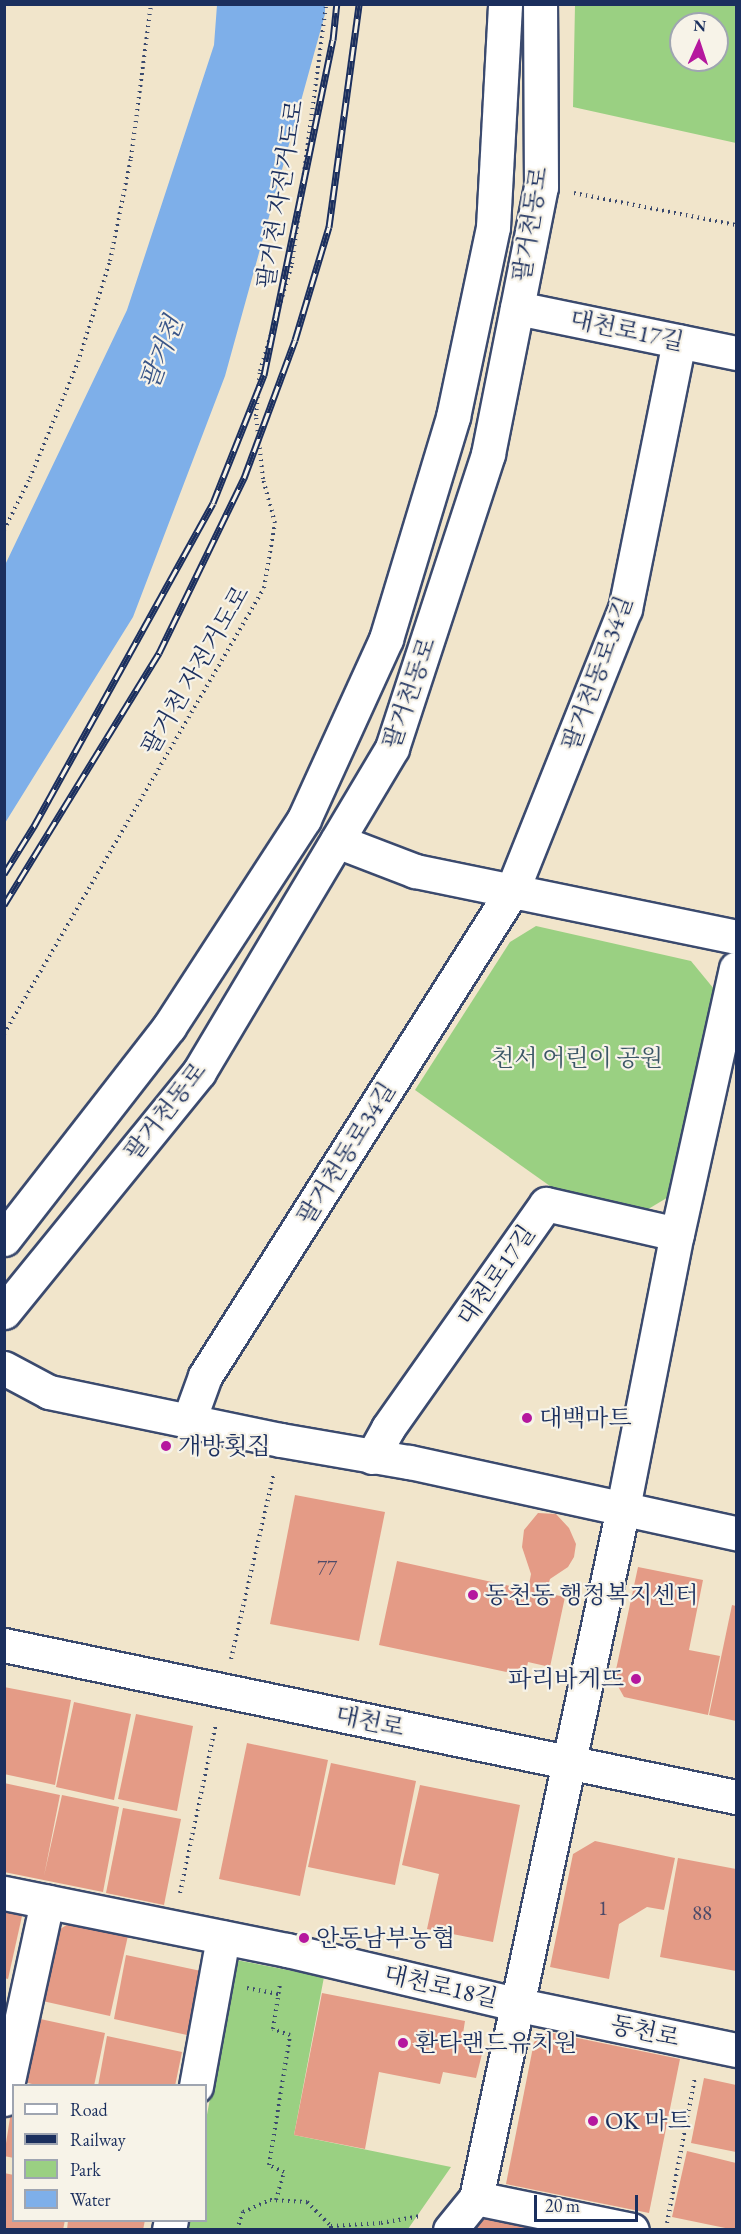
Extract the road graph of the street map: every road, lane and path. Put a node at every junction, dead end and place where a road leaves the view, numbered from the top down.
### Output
1 (151, 4) edge
2 (326, 4) edge
3 (505, 4) edge
4 (540, 4) edge
5 (541, 187) junction
6 (736, 225) edge
7 (517, 308) junction
8 (679, 341) junction
9 (736, 353) edge
10 (4, 530) edge
11 (337, 841) junction
12 (512, 891) junction
13 (736, 937) edge
14 (736, 968) edge
15 (4, 1034) edge
16 (677, 1234) junction
17 (4, 1239) edge
18 (4, 1312) edge
19 (4, 1368) edge
20 (189, 1420) junction
21 (281, 1440) junction
22 (372, 1457) junction
23 (623, 1508) junction
24 (736, 1533) edge
25 (4, 1645) edge
26 (224, 1690) junction
27 (569, 1764) junction
28 (736, 1797) edge
29 (4, 1893) edge
30 (47, 1902) junction
31 (173, 1927) junction
32 (223, 1937) junction
33 (286, 1950) junction
34 (519, 2005) junction
35 (702, 2043) junction
36 (736, 2050) edge
37 (196, 2084) edge
38 (4, 2099) edge
39 (276, 2200) junction
40 (465, 2211) edge
41 (331, 2228) edge
42 (237, 2229) edge
43 (632, 2229) edge
44 (665, 2229) edge

1 - 10 path
2 - 15 path, 팔거천 자전거도로
3 - 17 street, 팔거천동로
4 - 5 street, 팔거천동로
5 - 6 path
5 - 7 street, 팔거천동로
7 - 8 street, 대천로17길
7 - 11 street, 팔거천동로
8 - 9 street, 대천로17길
8 - 12 street, 팔거천동로34길
11 - 12 street
11 - 18 street, 팔거천동로
12 - 13 street
12 - 20 street, 팔거천동로34길
14 - 16 street
16 - 22 street, 대천로17길
16 - 23 street
19 - 20 street
20 - 21 street
21 - 22 street
21 - 26 path
22 - 23 street
23 - 24 street
23 - 27 street
25 - 26 street, 대천로
26 - 27 street, 대천로
26 - 31 path
27 - 28 street, 대천로
27 - 34 street, 대천로18길
29 - 30 street, 대천로18길
30 - 31 street, 대천로18길
30 - 38 street
31 - 32 street, 대천로18길
32 - 33 street, 대천로18길
32 - 37 street
33 - 34 street, 대천로18길
33 - 39 path
34 - 35 street, 동천로
34 - 40 street, 대천로18길
35 - 36 street, 동천로
35 - 44 path
39 - 41 path
39 - 42 path
40 - 41 path
40 - 43 street

